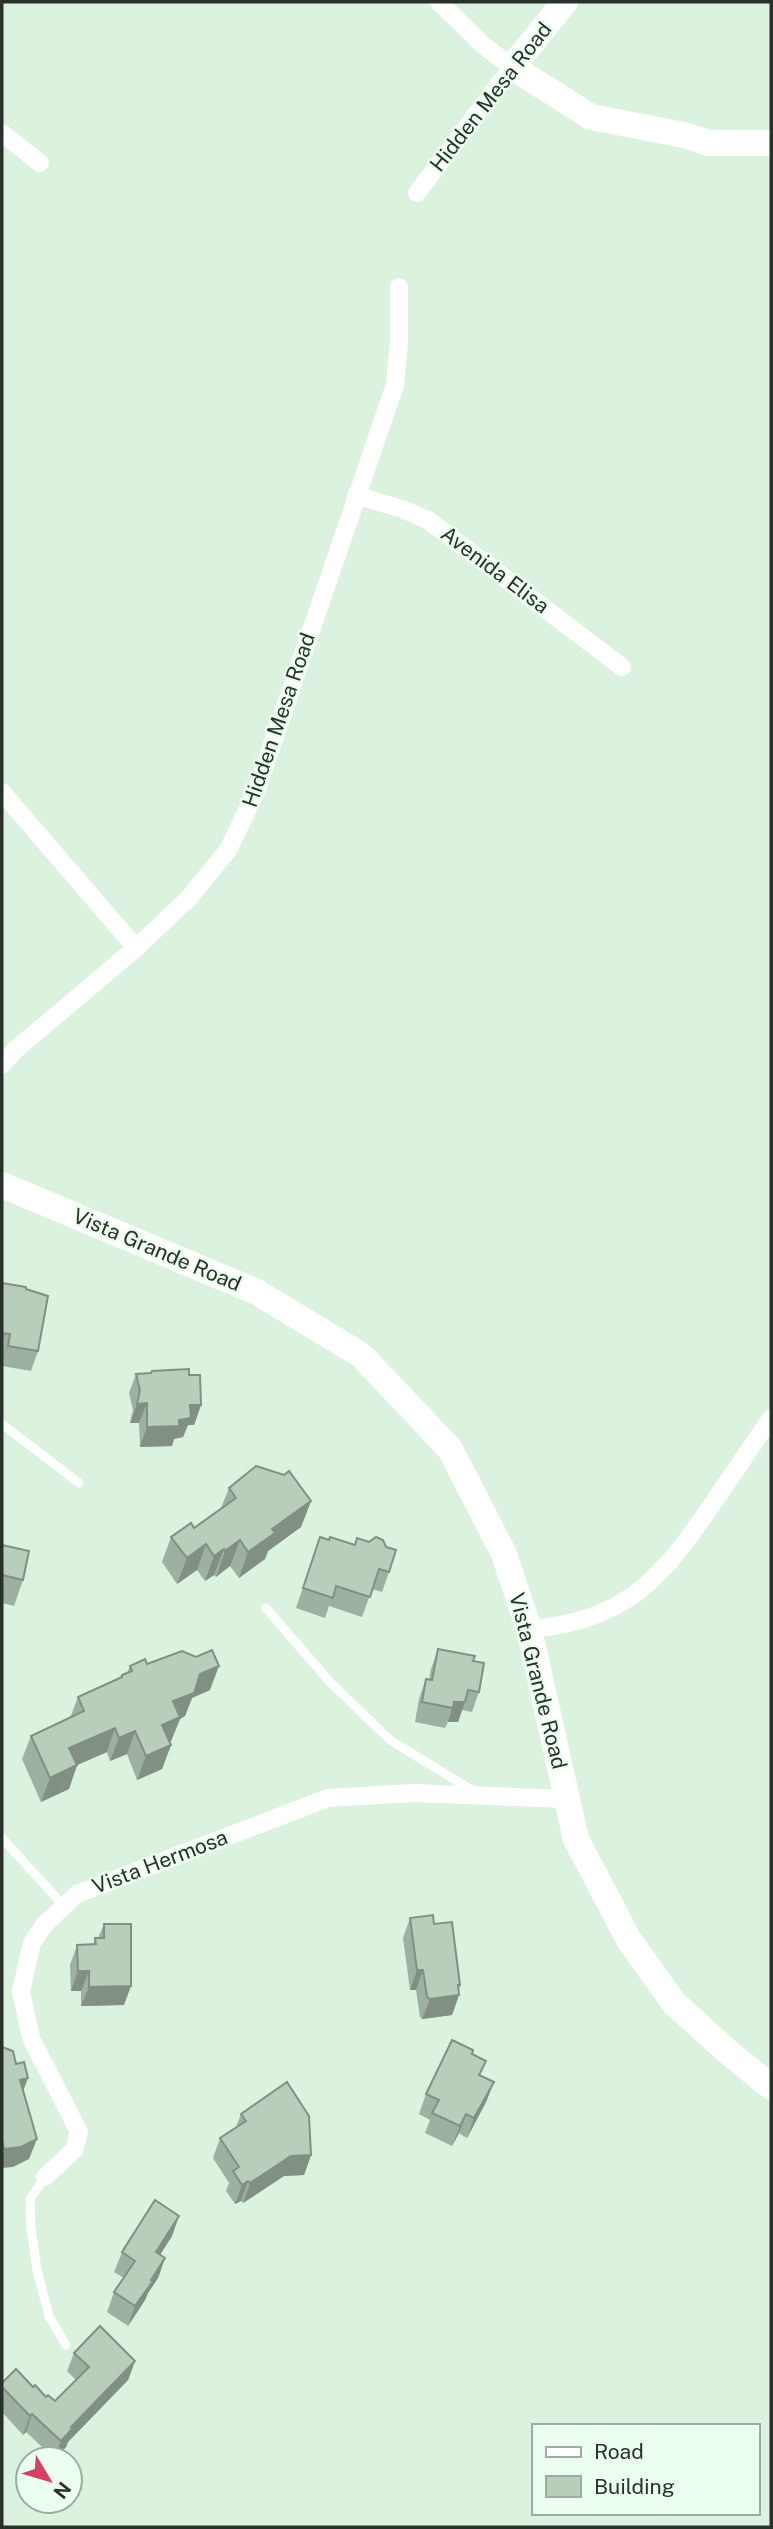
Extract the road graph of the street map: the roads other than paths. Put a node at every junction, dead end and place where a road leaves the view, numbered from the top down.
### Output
1 (439, 2) edge
2 (565, 2) edge
3 (512, 68) junction
4 (2, 132) edge
5 (771, 143) edge
6 (40, 163) dead end
7 (417, 193) dead end
8 (399, 287) dead end
9 (356, 495) junction
10 (622, 667) dead end
11 (2, 792) edge
12 (136, 948) junction
13 (2, 1065) edge
14 (2, 1185) edge
15 (771, 1418) edge
16 (2, 1424) edge
17 (79, 1483) dead end
18 (265, 1608) dead end
19 (529, 1629) junction
20 (480, 1795) junction
21 (566, 1799) junction
22 (2, 1838) edge
23 (64, 1906) junction
24 (771, 2087) edge
25 (45, 2177) joint
26 (66, 2345) dead end

1 - 3 street
2 - 3 street, Hidden Mesa Road
3 - 5 street
3 - 7 street, Hidden Mesa Road
4 - 6 street
8 - 9 street, Hidden Mesa Road
9 - 10 street, Avenida Elisa
9 - 12 street, Hidden Mesa Road
11 - 12 street
12 - 13 street, Hidden Mesa Road
14 - 19 street, Vista Grande Road
15 - 19 street
16 - 17 lane
18 - 20 lane
19 - 21 street, Vista Grande Road
20 - 21 street, Vista Hermosa
20 - 23 street, Vista Hermosa
21 - 24 street, Vista Grande Road
22 - 23 lane
23 - 25 street, Vista Hermosa
25 - 26 lane

